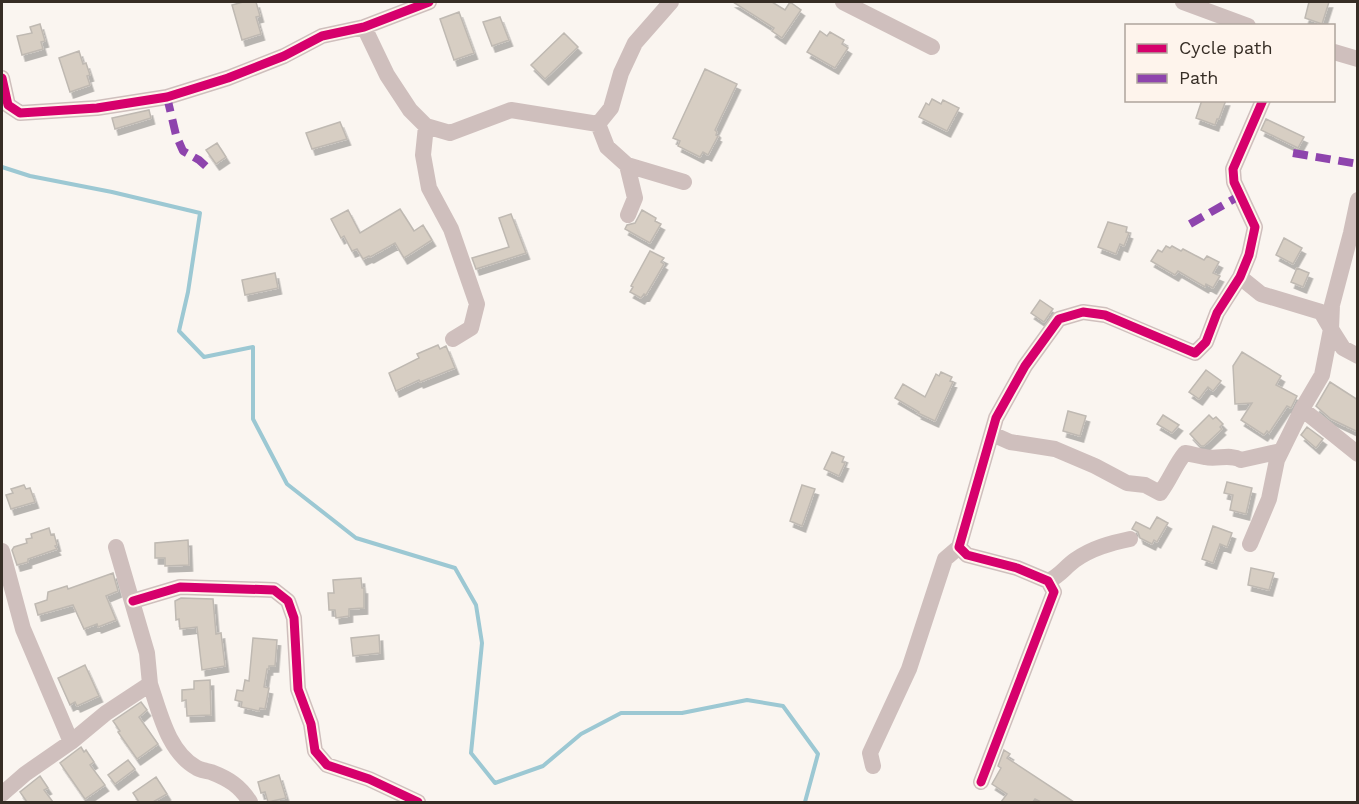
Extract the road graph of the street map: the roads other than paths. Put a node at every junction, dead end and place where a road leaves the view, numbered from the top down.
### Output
1 (429, 2) edge
2 (671, 2) edge
3 (843, 2) edge
4 (1188, 4) edge
5 (1217, 24) edge
6 (1243, 24) edge
7 (364, 27) junction
8 (932, 47) dead end
9 (1335, 52) edge
10 (1358, 59) edge
11 (2, 78) edge
12 (1262, 102) edge
13 (598, 124) junction
14 (426, 126) junction
15 (627, 165) junction
16 (684, 182) dead end
17 (1358, 201) edge
18 (628, 215) dead end
19 (1354, 234) edge
20 (1240, 277) junction
21 (1331, 329) junction
22 (453, 339) dead end
23 (1358, 356) edge
24 (1302, 409) junction
25 (992, 434) junction
26 (1281, 451) junction
27 (1358, 454) edge
28 (1130, 539) dead end
29 (1250, 544) dead end
30 (116, 547) dead end
31 (959, 547) junction
32 (2, 551) edge
33 (1048, 581) junction
34 (133, 601) junction
35 (150, 684) junction
36 (71, 742) junction
37 (873, 766) dead end
38 (981, 782) dead end
39 (2, 794) edge
40 (250, 802) edge
41 (418, 802) edge

1 - 7 street
2 - 13 street
3 - 8 street
4 - 5 street
4 - 6 street
7 - 11 street
7 - 14 street
9 - 10 street
12 - 20 street
13 - 14 street
13 - 15 street
14 - 22 street
15 - 16 street
15 - 18 street
17 - 19 street
19 - 21 street
20 - 21 street
20 - 25 street
21 - 23 street
21 - 24 street
24 - 26 street
24 - 27 street
25 - 26 street
25 - 31 street
26 - 29 street
28 - 33 street
30 - 34 street
31 - 33 street
31 - 37 street
32 - 36 street
33 - 38 street
34 - 35 street
34 - 41 street
35 - 36 street
35 - 40 street
36 - 39 street

